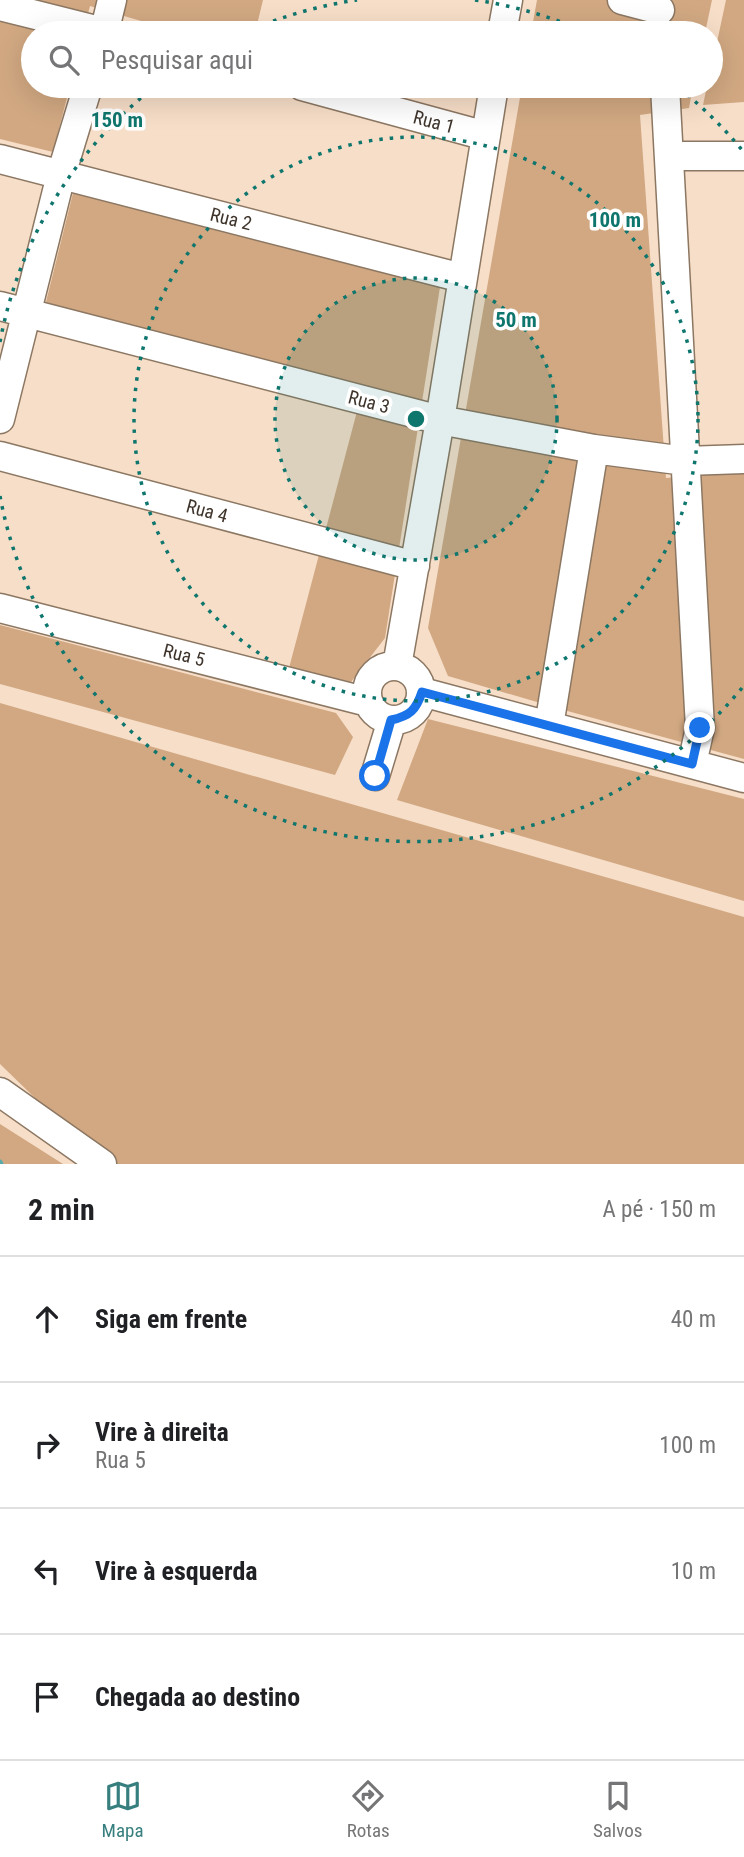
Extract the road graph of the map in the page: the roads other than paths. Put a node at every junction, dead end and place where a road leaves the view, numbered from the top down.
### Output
1 (112, 0) edge
2 (508, 0) edge
3 (622, 0) edge
4 (0, 6) edge
5 (661, 14) edge
6 (58, 21) edge
7 (108, 21) edge
8 (504, 21) edge
9 (84, 98) edge
10 (347, 98) edge
11 (492, 98) edge
12 (666, 98) edge
13 (486, 135) junction
14 (668, 156) junction
15 (744, 156) edge
16 (0, 159) edge
17 (61, 175) junction
18 (462, 278) junction
19 (0, 306) edge
20 (28, 313) junction
21 (0, 419) edge
22 (440, 420) junction
23 (594, 449) junction
24 (0, 456) edge
25 (744, 459) edge
26 (685, 461) junction
27 (415, 566) junction
28 (0, 608) edge
29 (397, 666) junction
30 (422, 692) junction
31 (368, 702) junction
32 (391, 720) junction
33 (549, 726) junction
34 (692, 764) junction
35 (375, 776) dead end
36 (744, 778) edge
37 (0, 1092) edge
38 (102, 1164) edge

1 - 7 street
2 - 8 street
3 - 5 street
4 - 6 street
9 - 17 street
10 - 13 street, Rua 1
11 - 13 street
12 - 14 street
13 - 18 street
14 - 15 street
14 - 26 street
16 - 17 street, Rua 2
17 - 18 street, Rua 2
17 - 20 street
18 - 22 street
19 - 20 street, Rua 3
20 - 21 street
20 - 22 street, Rua 3
22 - 23 street, Rua 3
22 - 27 street
23 - 26 street, Rua 3
23 - 33 street
24 - 27 street, Rua 4
25 - 26 street, Rua 3
26 - 34 street
27 - 29 street
28 - 31 street, Rua 5
29 - 30 street
29 - 31 street
30 - 32 street
30 - 33 street
31 - 32 street
32 - 35 street
33 - 34 street
34 - 36 street
37 - 38 street

